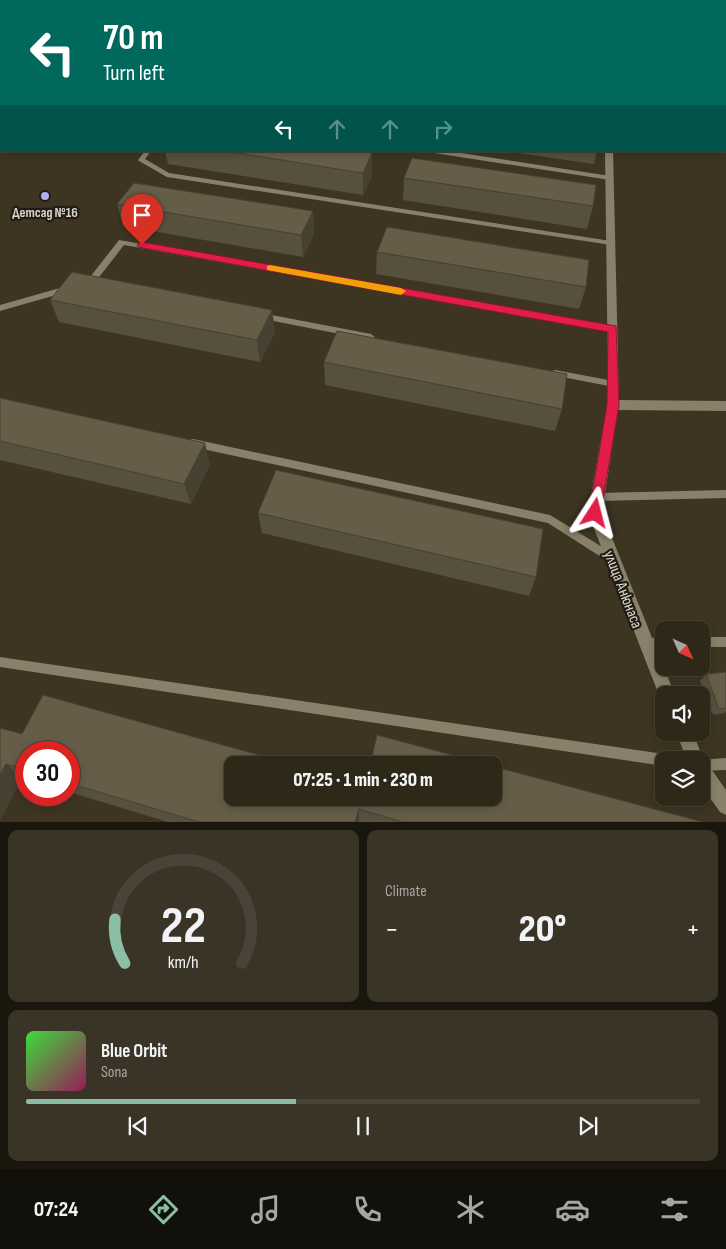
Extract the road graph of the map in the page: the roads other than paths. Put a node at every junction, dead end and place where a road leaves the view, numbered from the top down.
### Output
1 (147, 152) edge
2 (441, 152) edge
3 (609, 152) edge
4 (610, 178) junction
5 (611, 243) junction
6 (90, 282) junction
7 (100, 284) edge
8 (81, 285) edge
9 (72, 288) edge
10 (0, 308) edge
11 (254, 314) edge
12 (613, 329) junction
13 (380, 339) edge
14 (546, 371) edge
15 (614, 384) junction
16 (613, 405) junction
17 (726, 406) edge
18 (184, 441) edge
19 (726, 494) edge
20 (598, 497) junction
21 (613, 560) junction
22 (710, 642) edge
23 (726, 642) edge
24 (646, 643) junction
25 (655, 643) edge
26 (0, 662) edge
27 (663, 686) edge
28 (655, 759) edge
29 (726, 764) edge
30 (710, 765) edge
31 (710, 782) edge
32 (726, 806) edge

1 - 5 lane
2 - 4 lane
3 - 4 street, улица Анюнаса
4 - 5 street, улица Анюнаса
5 - 12 street, улица Анюнаса
6 - 7 lane
6 - 8 lane
6 - 12 lane
9 - 10 lane
11 - 13 lane
12 - 15 street, улица Анюнаса
14 - 15 lane
15 - 16 street, улица Анюнаса
16 - 17 street
16 - 20 street, улица Анюнаса
18 - 21 lane
19 - 20 lane
20 - 21 street, улица Анюнаса
21 - 24 street, улица Анюнаса
22 - 23 lane
24 - 25 lane
24 - 27 street, улица Анюнаса
26 - 28 lane
29 - 30 lane
31 - 32 street

